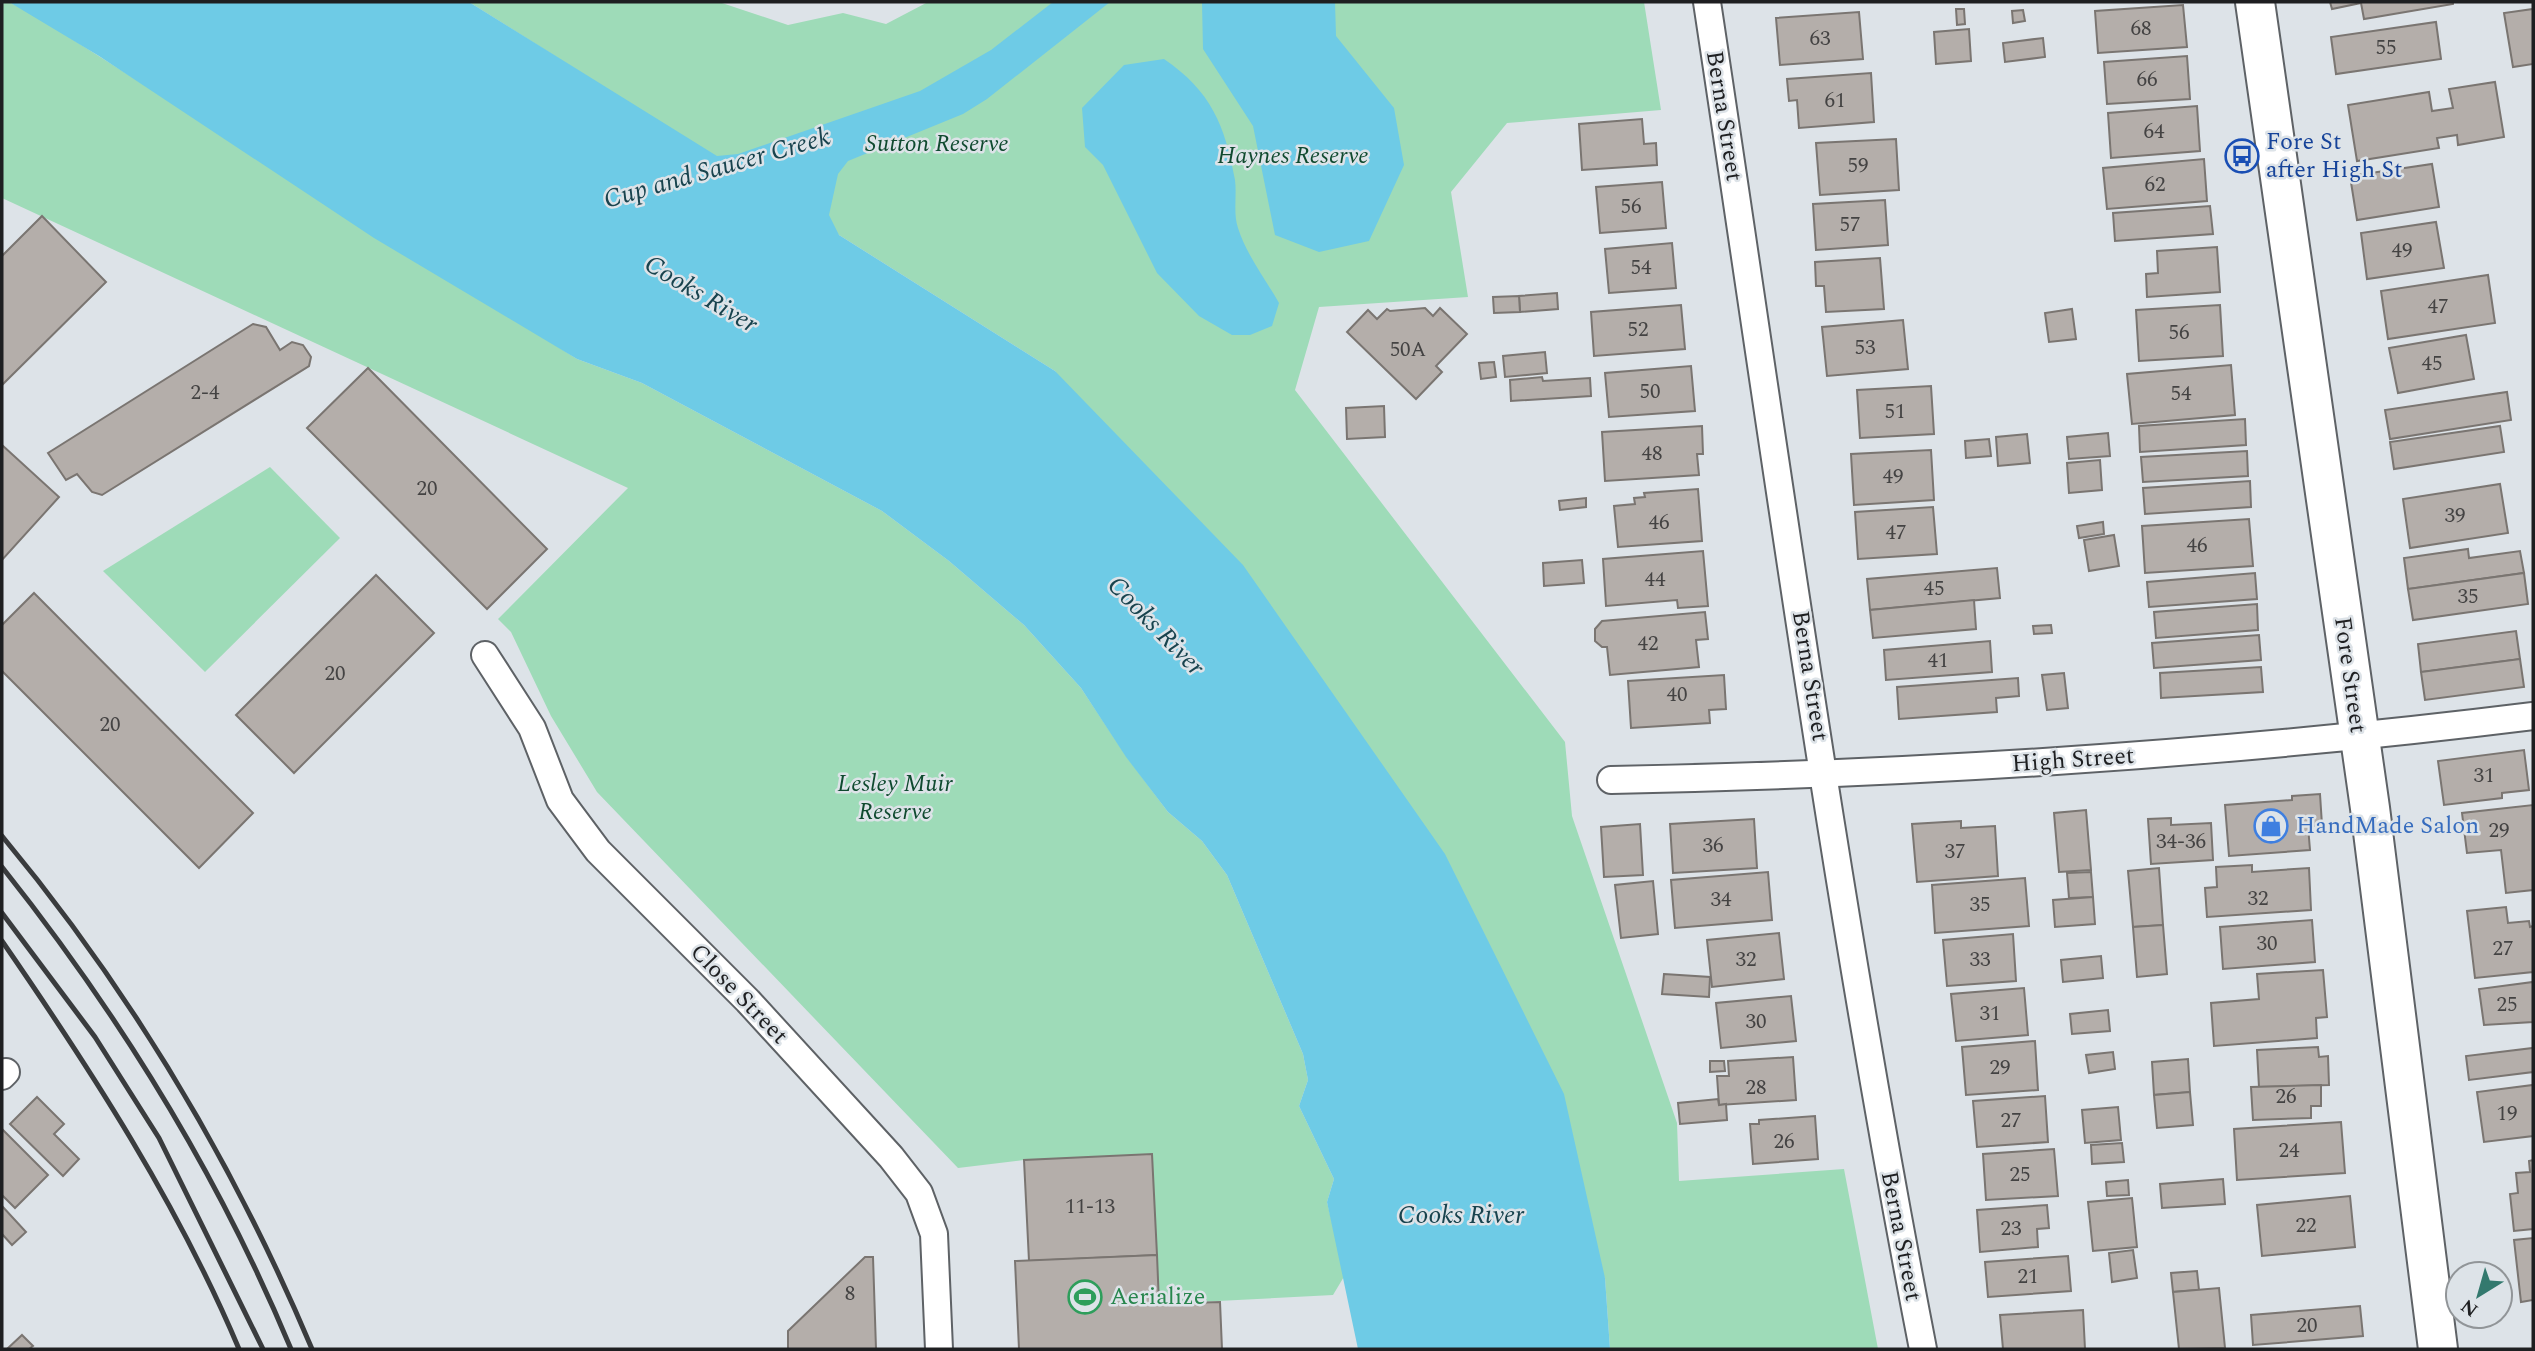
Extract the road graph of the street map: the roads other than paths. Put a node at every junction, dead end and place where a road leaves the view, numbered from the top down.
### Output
1 (1707, 2) edge
2 (2255, 2) edge
3 (485, 655) dead end
4 (2533, 716) edge
5 (2359, 738) junction
6 (1825, 776) junction
7 (1611, 780) dead end
8 (939, 1349) edge
9 (1923, 1349) edge
10 (2438, 1349) edge

1 - 6 street, Berna Street
2 - 5 main road, Fore Street
3 - 8 street, Close Street
4 - 5 street, High Street
5 - 6 street, High Street
5 - 10 main road, Fore Street
6 - 7 street, High Street
6 - 9 street, Berna Street

